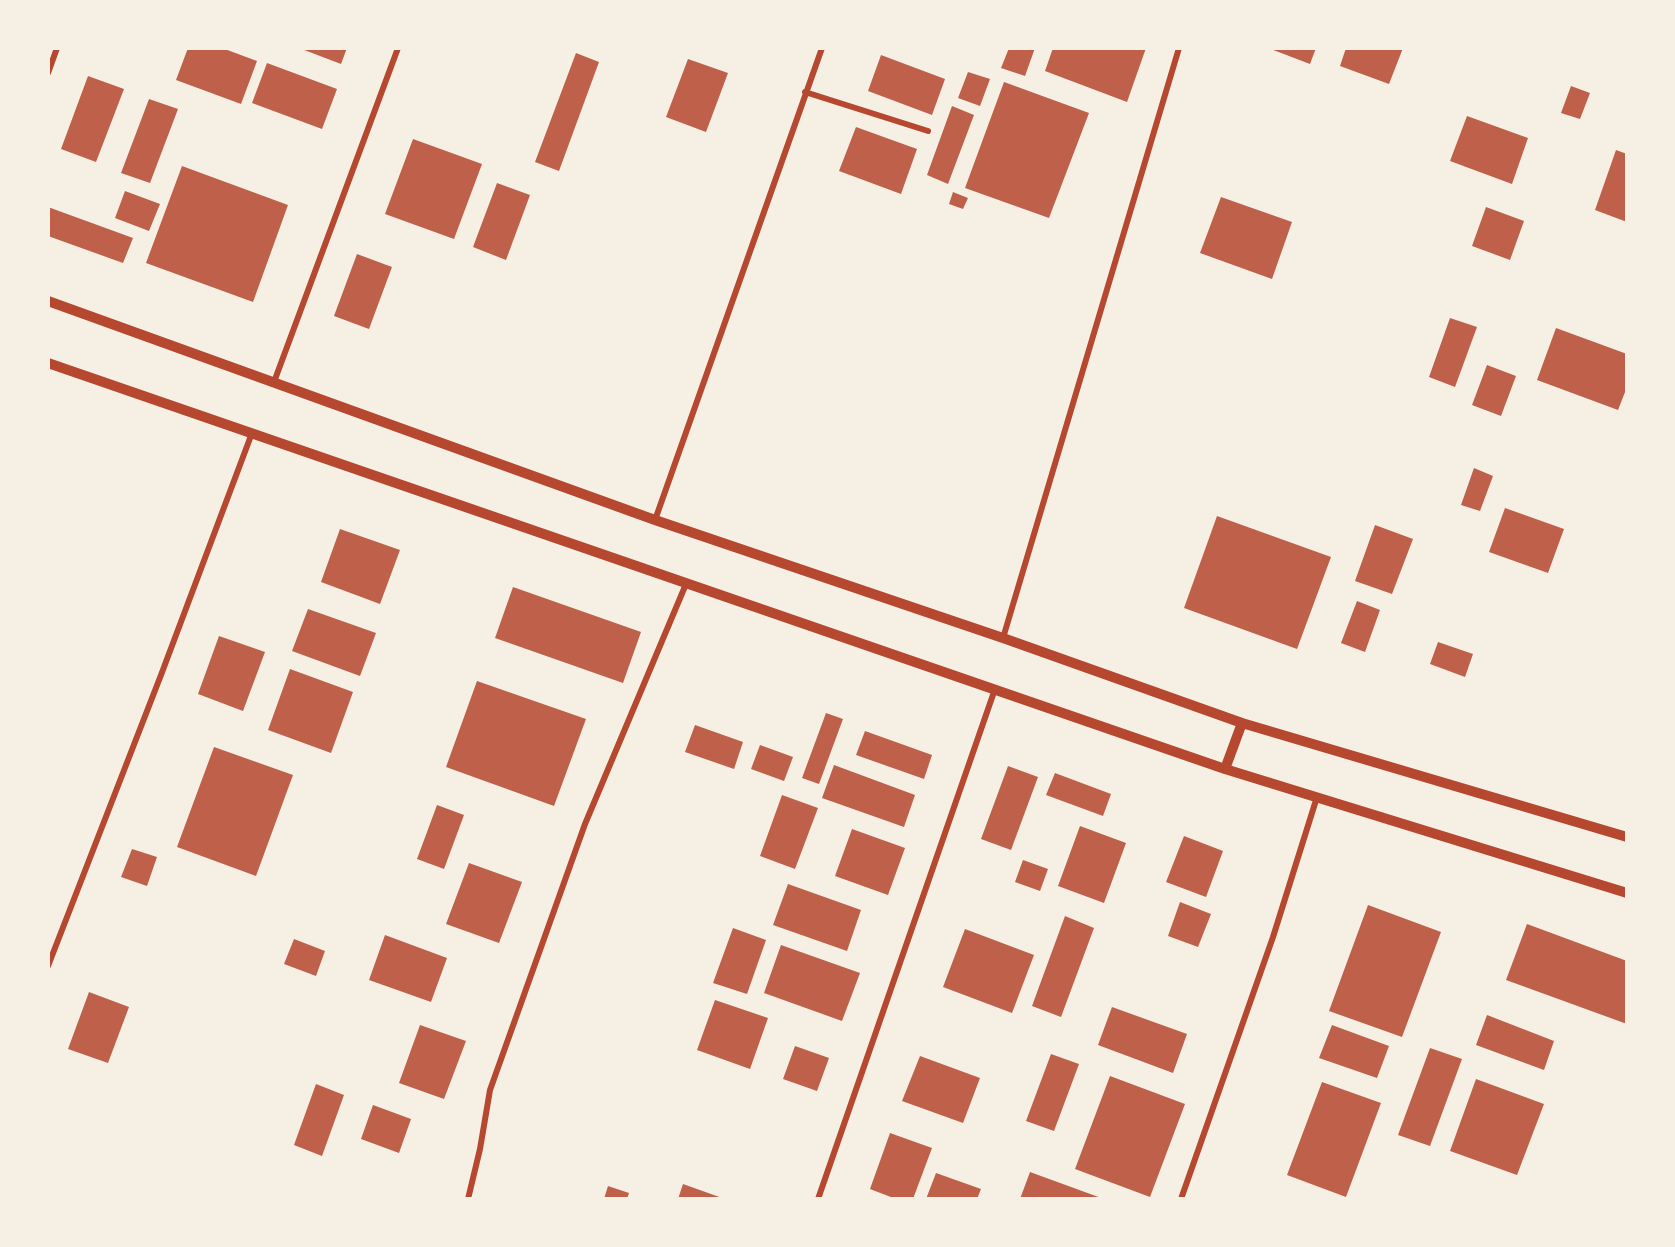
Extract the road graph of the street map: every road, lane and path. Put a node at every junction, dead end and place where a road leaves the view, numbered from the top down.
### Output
1 (57, 48) edge
2 (398, 48) edge
3 (822, 48) edge
4 (1179, 48) edge
5 (48, 73) edge
6 (805, 92) junction
7 (928, 130) dead end
8 (48, 301) edge
9 (48, 363) edge
10 (274, 382) junction
11 (252, 433) junction
12 (655, 520) junction
13 (686, 584) junction
14 (1003, 638) junction
15 (995, 688) junction
16 (1242, 723) junction
17 (1226, 768) junction
18 (1317, 796) junction
19 (1627, 837) edge
20 (1627, 892) edge
21 (48, 966) edge
22 (468, 1199) edge
23 (818, 1199) edge
24 (1181, 1199) edge

1 - 5 street
2 - 10 street
3 - 6 street
4 - 14 street
6 - 7 street
6 - 12 street
8 - 10 street
9 - 11 street
10 - 12 street
11 - 13 street
11 - 21 street
12 - 14 street
13 - 15 street
13 - 22 street
14 - 16 street
15 - 17 street
15 - 23 street
16 - 17 street
16 - 19 street
17 - 18 street
18 - 20 street
18 - 24 street

